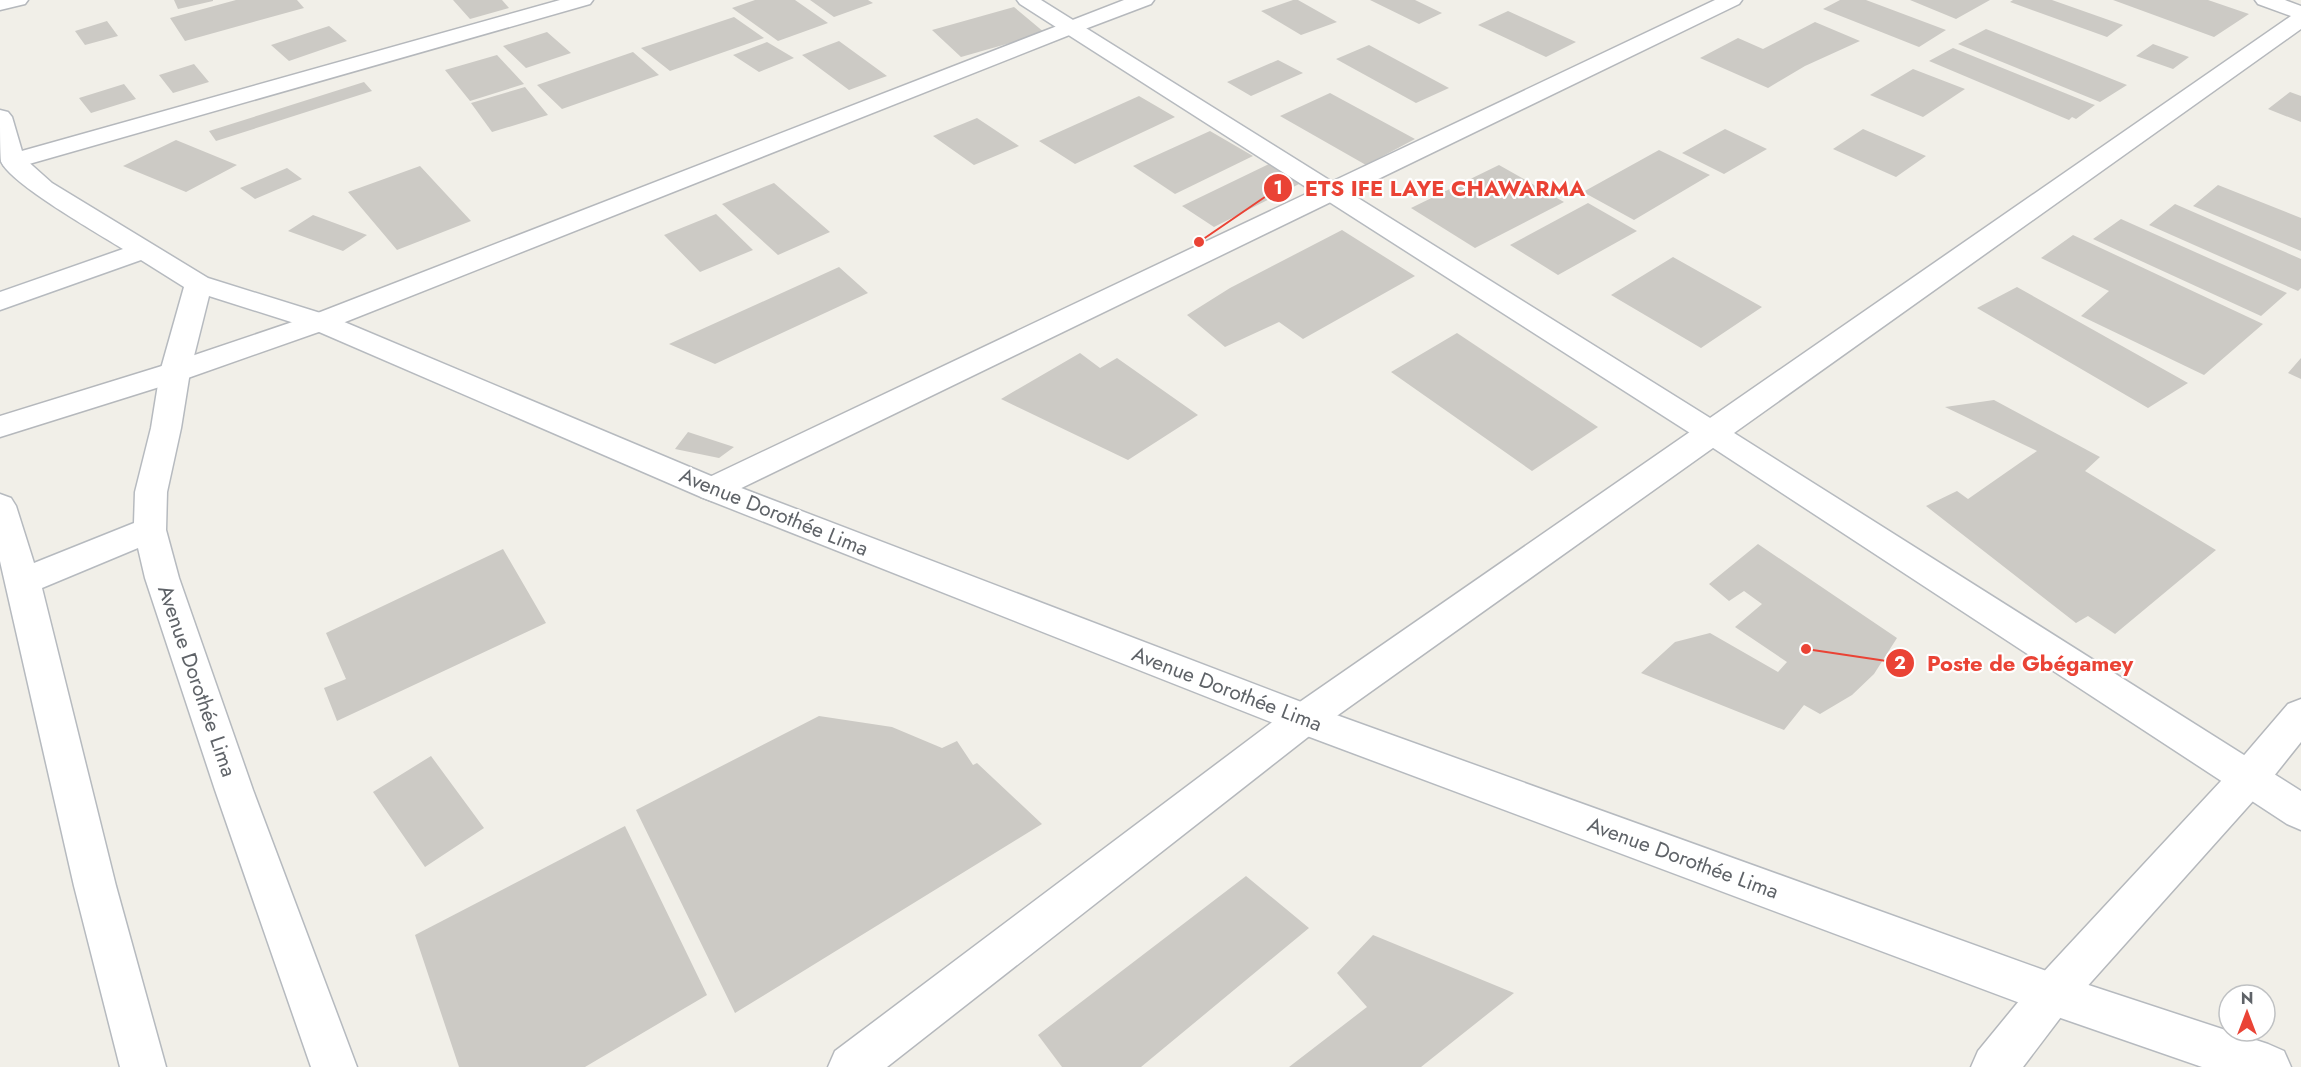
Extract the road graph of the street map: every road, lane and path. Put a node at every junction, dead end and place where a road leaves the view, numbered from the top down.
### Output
1 (18, 0) edge
2 (583, 0) edge
3 (1027, 0) edge
4 (1144, 0) edge
5 (1732, 0) edge
6 (2265, 0) edge
7 (0, 4) edge
8 (2301, 13) edge
9 (2301, 19) edge
10 (1069, 27) junction
11 (0, 117) edge
12 (13, 161) junction
13 (1331, 192) junction
14 (143, 251) junction
15 (198, 284) junction
16 (0, 302) edge
17 (320, 322) junction
18 (176, 372) junction
19 (0, 427) edge
20 (1712, 433) junction
21 (712, 489) junction
22 (0, 506) edge
23 (150, 530) junction
24 (23, 581) junction
25 (2301, 715) edge
26 (1304, 719) junction
27 (2248, 779) junction
28 (2301, 812) edge
29 (2052, 994) junction
30 (144, 1067) edge
31 (334, 1067) edge
32 (851, 1067) edge
33 (1994, 1067) edge
34 (2268, 1067) edge

1 - 7 street
2 - 12 street
3 - 10 street
4 - 10 street
5 - 13 street
6 - 8 street
9 - 20 street
10 - 13 street
10 - 17 street
11 - 12 street
12 - 14 street, Avenue Dorothée Lima
13 - 20 street
13 - 21 street
14 - 15 street, Avenue Dorothée Lima
14 - 16 street
15 - 17 street, Avenue Dorothée Lima
15 - 18 street, Avenue Dorothée Lima
17 - 18 street
17 - 21 street, Avenue Dorothée Lima
18 - 19 street
18 - 23 street, Avenue Dorothée Lima
20 - 26 street
20 - 27 street
21 - 26 street, Avenue Dorothée Lima
22 - 24 street
23 - 24 street
23 - 31 street, Avenue Dorothée Lima
24 - 30 street
25 - 27 street
26 - 29 street, Avenue Dorothée Lima
26 - 32 street
27 - 28 street
27 - 29 street
29 - 33 street
29 - 34 street, Avenue Dorothée Lima

